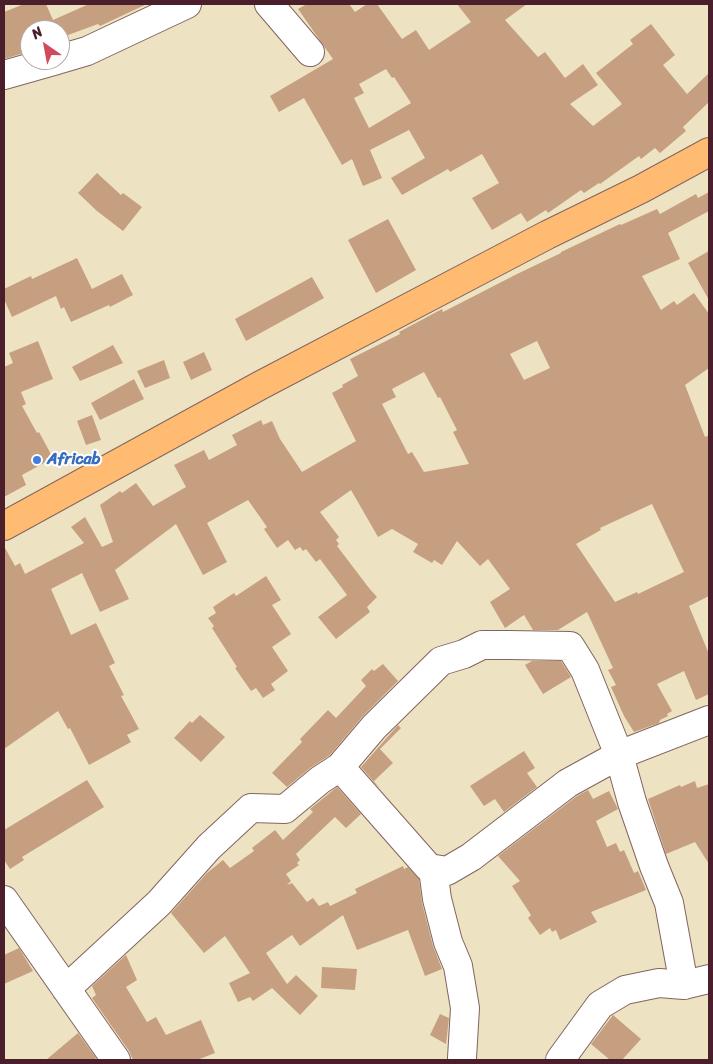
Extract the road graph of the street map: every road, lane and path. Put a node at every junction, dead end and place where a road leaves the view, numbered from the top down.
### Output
1 (187, 4) edge
2 (270, 4) edge
3 (310, 52) dead end
4 (70, 56) edge
5 (25, 70) edge
6 (4, 76) edge
7 (709, 152) edge
8 (4, 526) edge
9 (709, 720) edge
10 (619, 755) junction
11 (340, 767) junction
12 (433, 869) junction
13 (4, 901) edge
14 (697, 982) edge
15 (66, 988) junction
16 (462, 1058) dead end
17 (116, 1060) edge
18 (560, 1060) edge

1 - 4 street
2 - 3 street
5 - 6 street
7 - 8 main road
9 - 10 street
10 - 11 street
10 - 12 street
10 - 14 street
11 - 12 street
11 - 15 street
12 - 16 street
13 - 15 street
14 - 18 street
15 - 17 street

